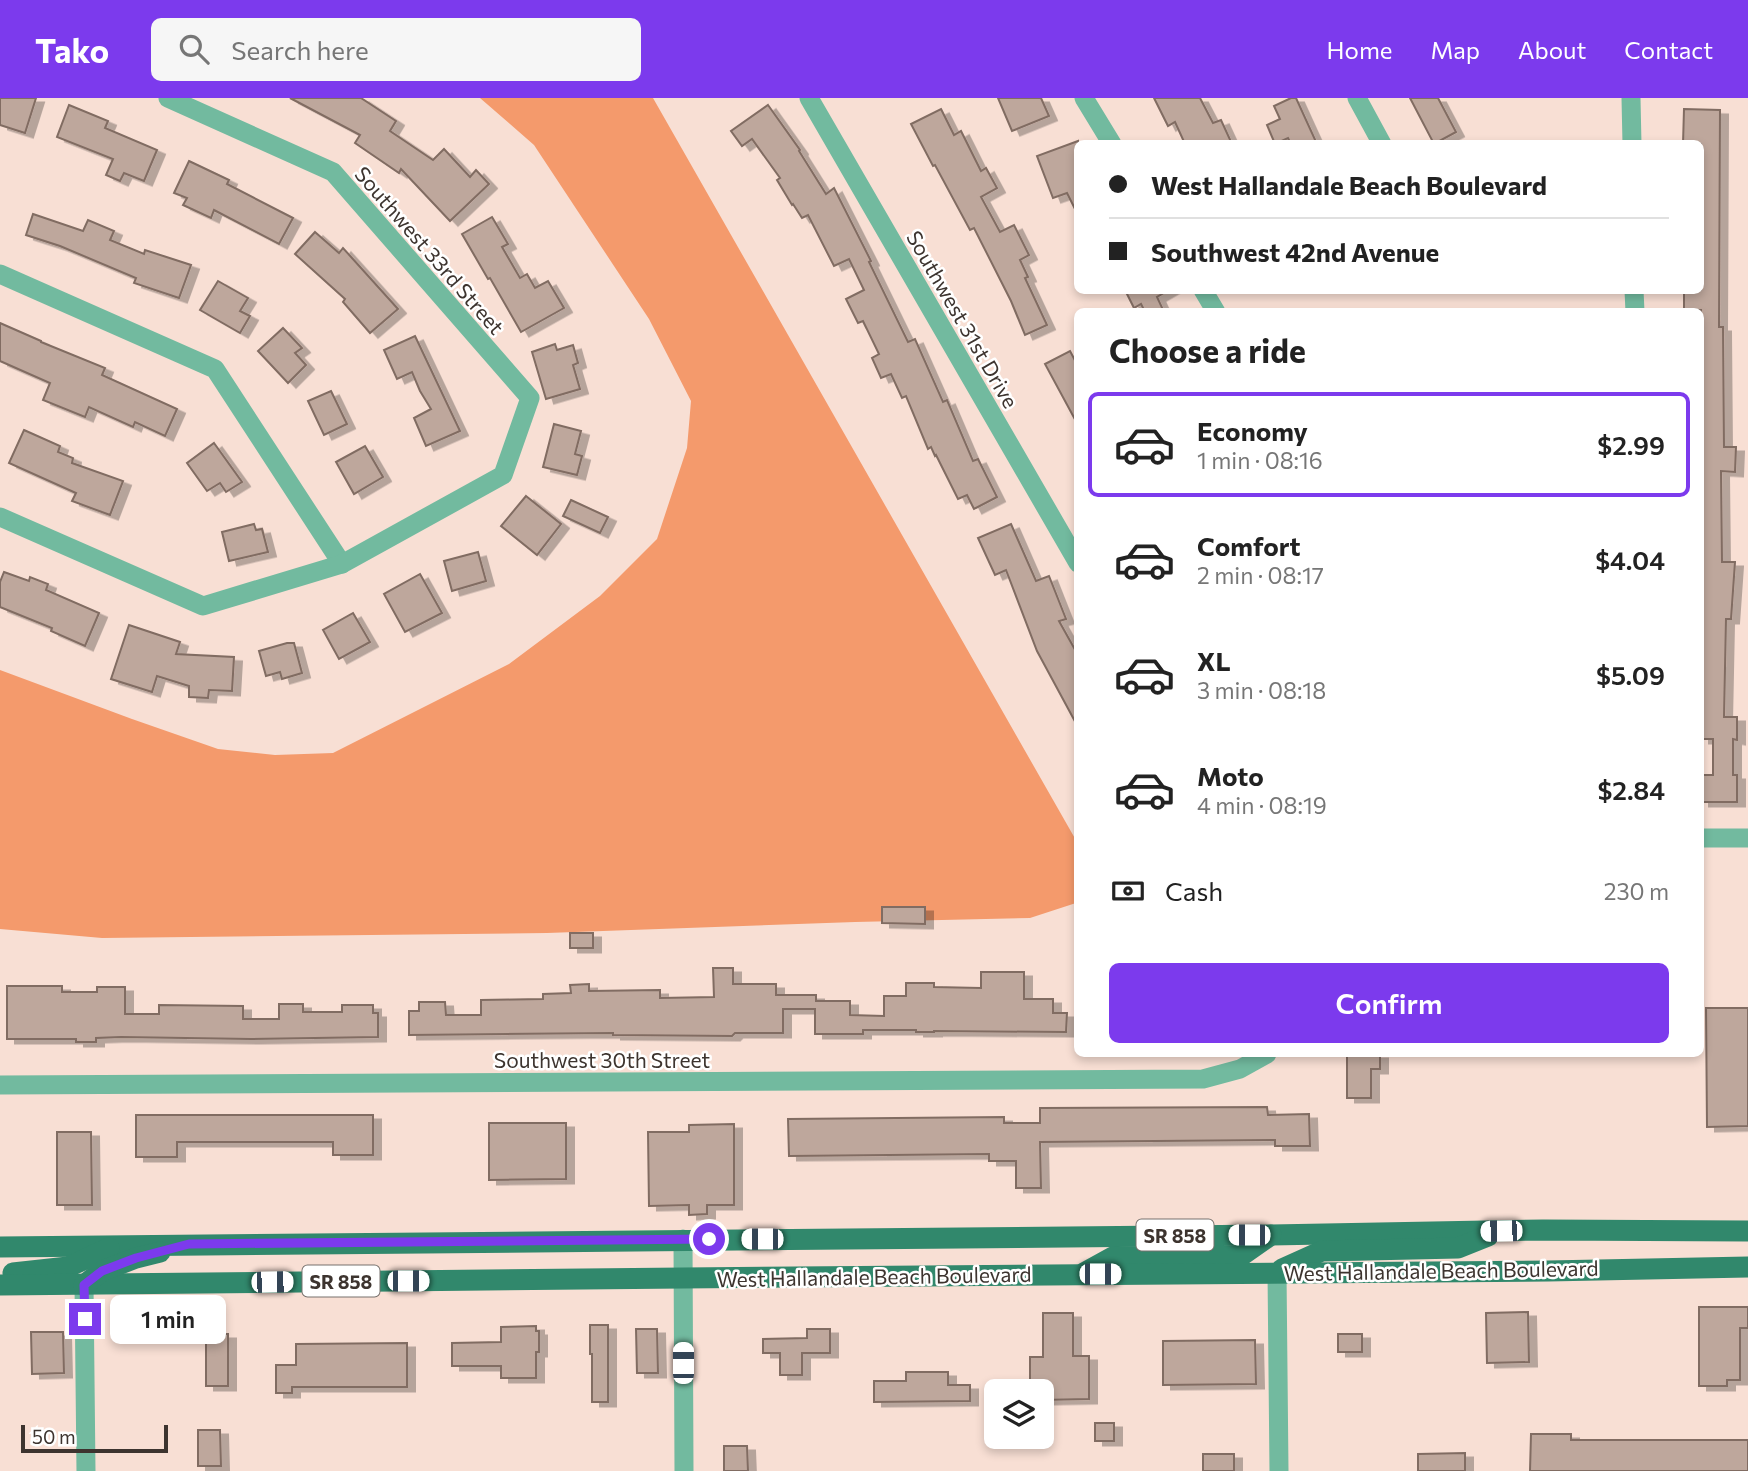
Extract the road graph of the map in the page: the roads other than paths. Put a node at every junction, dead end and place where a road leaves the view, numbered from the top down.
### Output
1 (168, 98) edge
2 (808, 98) edge
3 (1084, 98) edge
4 (1357, 98) edge
5 (1632, 98) edge
6 (1110, 140) edge
7 (1380, 140) edge
8 (1632, 140) edge
9 (0, 274) edge
10 (0, 517) edge
11 (1074, 556) edge
12 (342, 565) junction
13 (1704, 838) edge
14 (1748, 838) edge
15 (1262, 1057) edge
16 (0, 1085) edge
17 (1501, 1231) junction
18 (1748, 1231) edge
19 (1271, 1235) junction
20 (683, 1239) junction
21 (189, 1244) junction
22 (114, 1245) junction
23 (0, 1247) edge
24 (1748, 1267) edge
25 (1277, 1272) junction
26 (1083, 1274) junction
27 (0, 1275) edge
28 (683, 1278) junction
29 (84, 1285) junction
30 (0, 1286) edge
31 (86, 1471) edge
32 (684, 1471) edge
33 (1279, 1471) edge

1 - 12 street, Southwest 33rd Street
2 - 11 street, Southwest 31st Drive
3 - 6 street
4 - 7 street
5 - 8 street
9 - 12 street
10 - 12 street
13 - 14 street
15 - 16 street, Southwest 30th Street
17 - 18 main road, West Hallandale Beach Boulevard / SR 858
17 - 19 main road, West Hallandale Beach Boulevard / SR 858
17 - 25 main road
19 - 20 main road, West Hallandale Beach Boulevard / SR 858
19 - 26 main road
20 - 21 main road, West Hallandale Beach Boulevard / SR 858
20 - 28 street
21 - 22 main road, West Hallandale Beach Boulevard / SR 858
21 - 29 main road
22 - 23 main road, West Hallandale Beach Boulevard / SR 858
22 - 27 main road
24 - 25 main road, West Hallandale Beach Boulevard / SR 858
25 - 26 main road, West Hallandale Beach Boulevard / SR 858
25 - 33 street
26 - 28 main road, West Hallandale Beach Boulevard / SR 858
28 - 29 main road, West Hallandale Beach Boulevard / SR 858
28 - 32 street
29 - 30 main road, West Hallandale Beach Boulevard / SR 858
29 - 31 street

